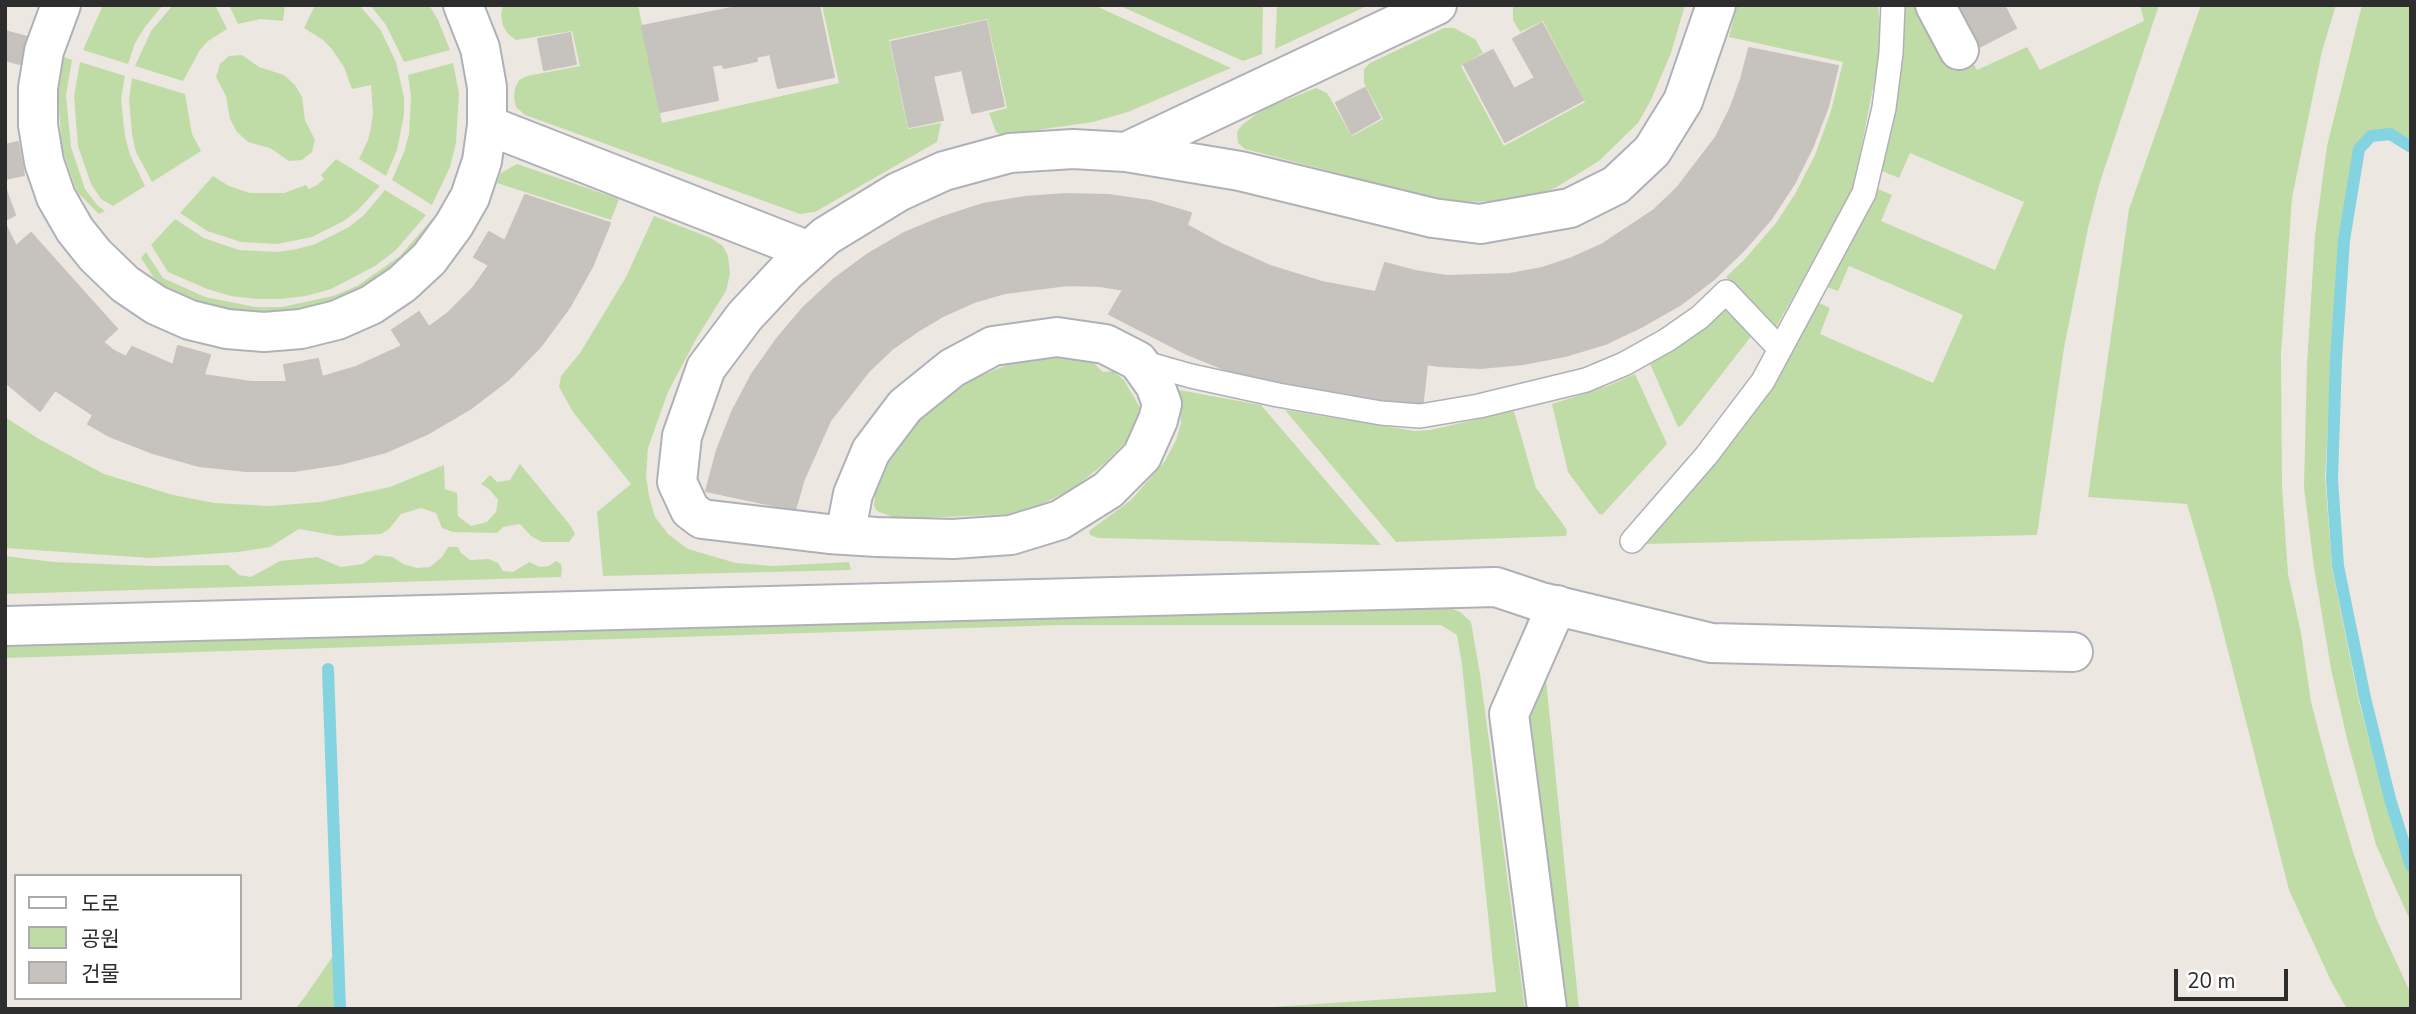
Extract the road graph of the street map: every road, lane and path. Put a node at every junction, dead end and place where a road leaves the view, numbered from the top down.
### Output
1 (61, 5) edge
2 (463, 5) edge
3 (1437, 5) edge
4 (1716, 5) edge
5 (1893, 5) edge
6 (1935, 5) edge
7 (1959, 50) dead end
8 (487, 125) junction
9 (1126, 152) junction
10 (809, 251) junction
11 (1780, 349) junction
12 (1138, 361) junction
13 (845, 535) junction
14 (1632, 541) dead end
15 (1557, 605) junction
16 (5, 625) edge
17 (2073, 652) dead end
18 (1547, 1009) edge

1 - 8 street
2 - 8 street
3 - 9 street
4 - 9 street
5 - 11 lane
6 - 7 street
8 - 10 street
9 - 10 street
10 - 13 street
11 - 12 lane
11 - 14 lane
12 - 13 street
12 - 13 street
15 - 16 street
15 - 17 street
15 - 18 street

